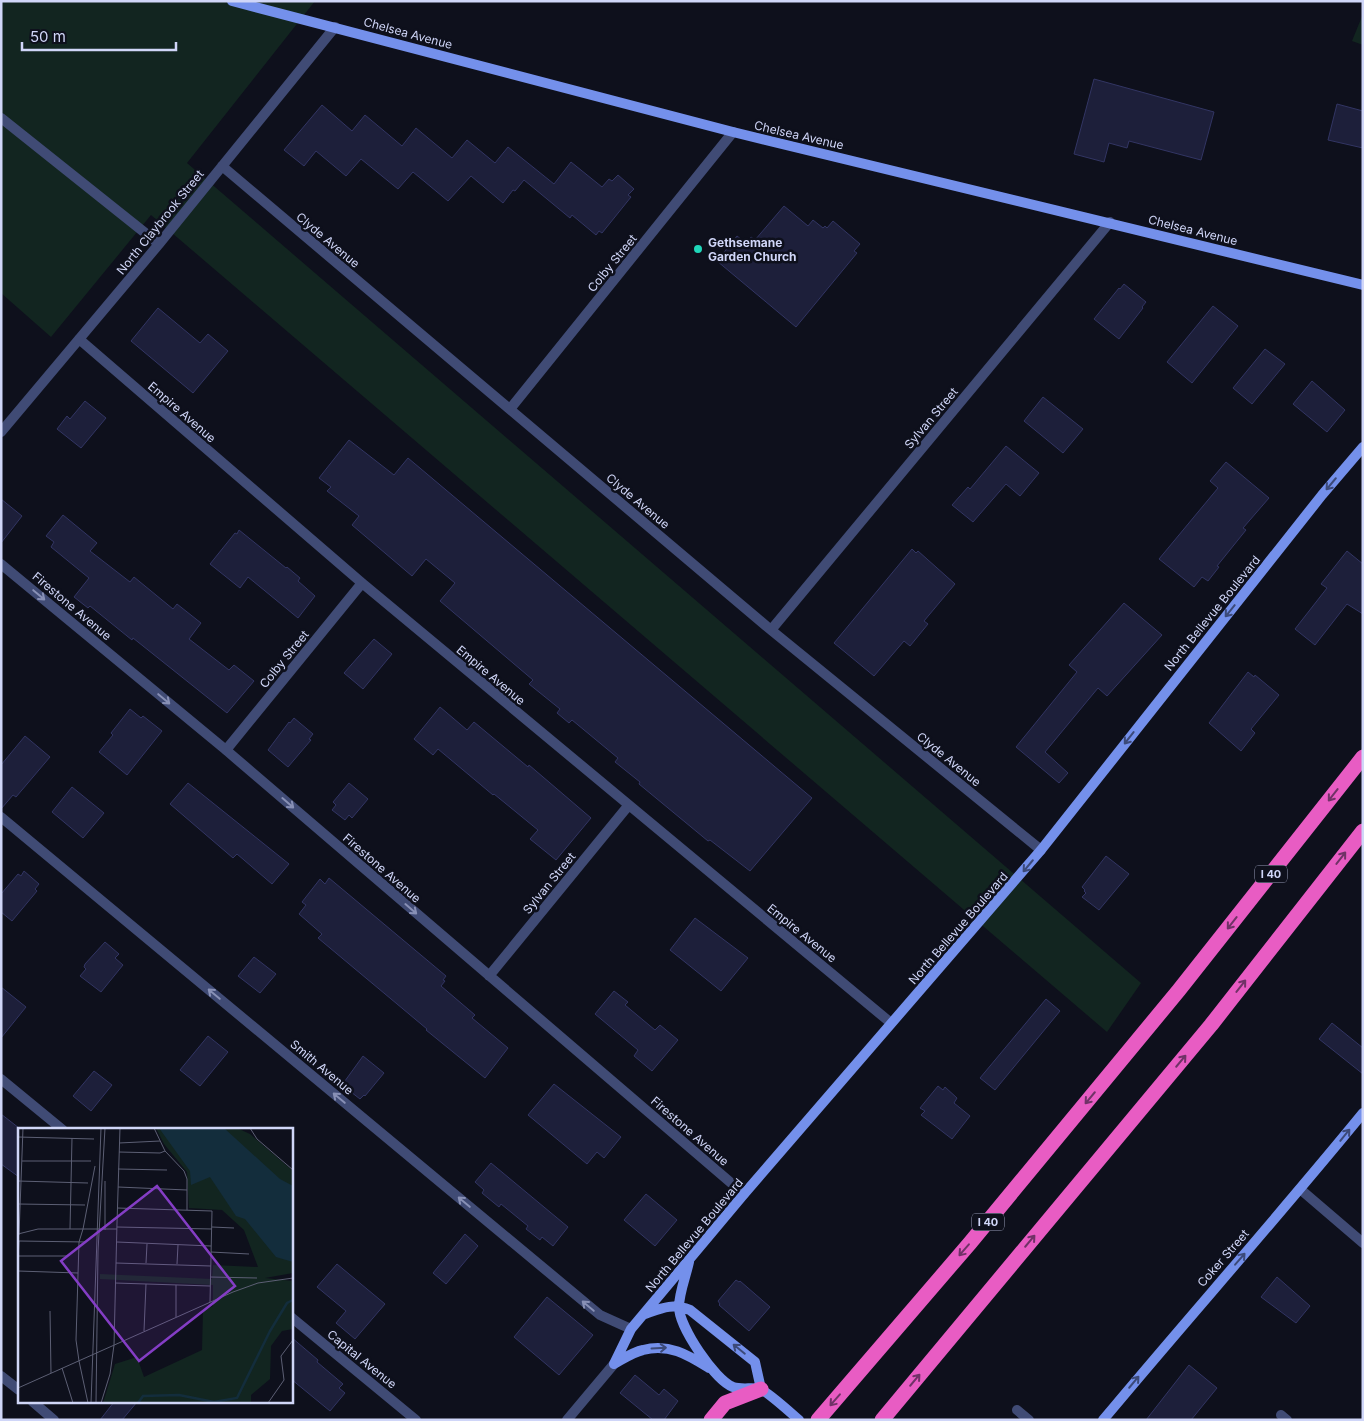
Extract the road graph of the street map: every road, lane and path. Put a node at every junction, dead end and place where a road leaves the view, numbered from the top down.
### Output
1 (232, 1) edge
2 (335, 27) junction
3 (1, 118) edge
4 (733, 132) junction
5 (222, 166) junction
6 (1110, 222) junction
7 (159, 244) junction
8 (1363, 285) edge
9 (79, 340) junction
10 (510, 409) junction
11 (1, 432) edge
12 (1363, 447) edge
13 (1, 564) edge
14 (362, 584) junction
15 (771, 630) junction
16 (226, 750) junction
17 (1363, 757) edge
18 (628, 806) junction
19 (1, 817) edge
20 (1363, 831) edge
21 (1041, 850) junction
22 (489, 976) junction
23 (891, 1023) junction
24 (1, 1079) edge
25 (1363, 1113) edge
26 (61, 1128) edge
27 (1300, 1189) junction
28 (744, 1194) junction
29 (1363, 1243) edge
30 (690, 1258) junction
31 (679, 1305) junction
32 (643, 1314) junction
33 (292, 1318) edge
34 (631, 1329) junction
35 (614, 1364) junction
36 (715, 1372) junction
37 (1, 1376) edge
38 (18, 1389) edge
39 (761, 1389) junction
40 (35, 1404) edge
41 (1017, 1410) dead end
42 (883, 1418) edge
43 (54, 1420) edge
44 (416, 1420) edge
45 (567, 1420) edge
46 (710, 1420) edge
47 (799, 1420) edge
48 (818, 1420) edge
49 (1029, 1420) edge
50 (1103, 1420) edge

1 - 2 main road, Chelsea Avenue
2 - 4 main road, Chelsea Avenue
2 - 5 street, North Claybrook Street
3 - 7 street
4 - 6 main road, Chelsea Avenue
4 - 10 street, Colby Street
5 - 7 street, North Claybrook Street
5 - 10 street, Clyde Avenue
6 - 8 main road, Chelsea Avenue
6 - 15 street, Sylvan Street
7 - 9 street, North Claybrook Street
9 - 11 street, North Claybrook Street
9 - 14 street, Empire Avenue
10 - 15 street, Clyde Avenue
12 -> 21 main road, North Bellevue Boulevard
13 -> 16 street, Firestone Avenue
14 - 16 street, Colby Street
14 - 18 street, Empire Avenue
15 - 21 street, Clyde Avenue
16 -> 22 street, Firestone Avenue
17 -> 48 highway, I 40
18 - 22 street, Sylvan Street
18 - 23 street, Empire Avenue
34 -> 19 street, Smith Avenue
42 -> 20 highway
21 -> 23 main road, North Bellevue Boulevard
22 - 28 street, Firestone Avenue
23 - 28 main road, North Bellevue Boulevard
24 - 26 street
27 -> 25 main road, Coker Street
27 - 29 street
50 -> 27 main road, Coker Street
28 - 30 main road, North Bellevue Boulevard
30 - 31 main road
30 - 32 main road, North Bellevue Boulevard
31 - 32 main road
31 - 36 main road
39 -> 31 main road
32 - 34 main road, North Bellevue Boulevard
33 - 44 street, Capital Avenue
34 - 35 main road, North Bellevue Boulevard
35 -> 36 main road
35 - 45 street, North Bellevue Boulevard
36 - 39 main road
37 - 38 street
39 - 46 highway
39 - 47 main road
40 - 43 street
41 - 49 street

